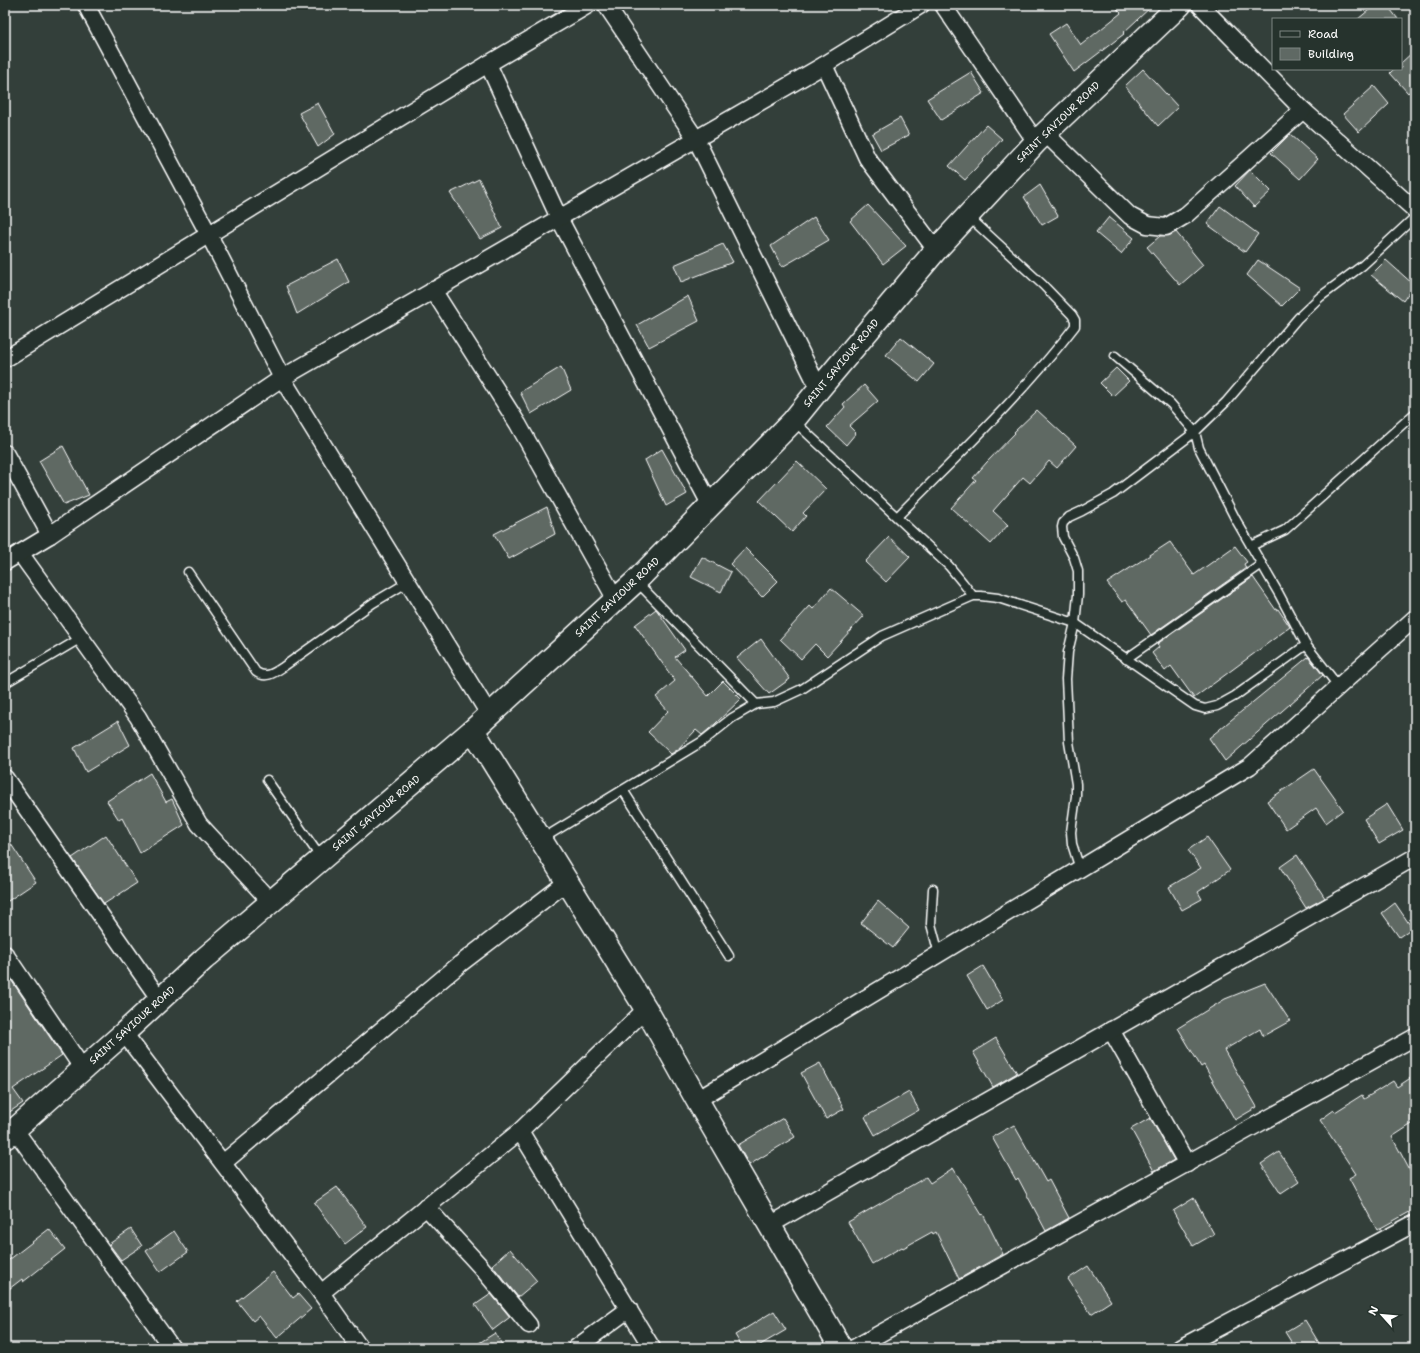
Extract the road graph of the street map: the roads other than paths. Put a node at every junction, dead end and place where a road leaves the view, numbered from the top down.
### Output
1 (86, 5) edge
2 (588, 5) edge
3 (606, 5) edge
4 (921, 5) edge
5 (943, 5) edge
6 (1180, 5) edge
7 (1200, 5) edge
8 (488, 64) junction
9 (824, 65) junction
10 (1303, 110) junction
11 (1040, 137) junction
12 (696, 139) junction
13 (1415, 210) edge
14 (966, 216) junction
15 (1415, 217) edge
16 (559, 218) junction
17 (209, 234) junction
18 (936, 250) junction
19 (433, 290) junction
20 (1115, 356) dead end
21 (5, 359) edge
22 (282, 378) junction
23 (818, 389) junction
24 (1415, 413) edge
25 (794, 421) junction
26 (1195, 432) junction
27 (5, 453) edge
28 (711, 506) junction
29 (896, 517) junction
30 (50, 535) junction
31 (1251, 546) junction
32 (20, 553) junction
33 (5, 562) edge
34 (1262, 564) junction
35 (188, 572) dead end
36 (636, 581) junction
37 (408, 582) junction
38 (973, 596) junction
39 (616, 600) junction
40 (1415, 618) edge
41 (1075, 624) junction
42 (81, 638) junction
43 (1306, 646) junction
44 (1126, 659) junction
45 (5, 683) edge
46 (1339, 687) junction
47 (756, 704) junction
48 (489, 714) junction
49 (473, 730) junction
50 (5, 778) edge
51 (267, 780) dead end
52 (623, 790) junction
53 (541, 840) junction
54 (1415, 857) edge
55 (322, 859) junction
56 (1080, 868) junction
57 (567, 882) junction
58 (934, 889) dead end
59 (271, 902) junction
60 (5, 954) edge
61 (939, 954) junction
62 (729, 956) dead end
63 (160, 1000) junction
64 (646, 1009) junction
65 (1111, 1030) junction
66 (124, 1033) junction
67 (1415, 1037) edge
68 (83, 1069) junction
69 (697, 1100) junction
70 (520, 1131) junction
71 (10, 1134) edge
72 (223, 1163) junction
73 (1187, 1164) junction
74 (426, 1207) junction
75 (1415, 1223) edge
76 (770, 1224) junction
77 (321, 1293) junction
78 (629, 1309) junction
79 (529, 1325) dead end
80 (172, 1348) edge
81 (360, 1348) edge
82 (576, 1348) edge
83 (652, 1348) edge
84 (841, 1348) edge
85 (854, 1348) edge
86 (1180, 1348) edge

1 - 17 street
2 - 8 street
3 - 12 street
4 - 9 street
5 - 11 street
6 - 11 street, SAINT SAVIOUR ROAD
7 - 10 street
8 - 16 street
8 - 17 street
9 - 12 street
9 - 18 street
10 - 11 street
10 - 13 street
11 - 14 street, SAINT SAVIOUR ROAD
12 - 16 street
12 - 23 street
14 - 18 street, SAINT SAVIOUR ROAD
14 - 29 lane
15 - 26 lane
16 - 19 street
16 - 28 street
17 - 21 street
17 - 22 street
18 - 23 street, SAINT SAVIOUR ROAD
19 - 22 street
19 - 39 street
20 - 26 lane
22 - 30 street
22 - 37 street
23 - 25 street, SAINT SAVIOUR ROAD
24 - 31 lane
25 - 28 street, SAINT SAVIOUR ROAD
25 - 29 lane
26 - 31 lane
26 - 41 lane
27 - 30 street
28 - 36 street, SAINT SAVIOUR ROAD
29 - 38 lane
30 - 32 street
31 - 34 lane
32 - 33 street
32 - 42 street
34 - 43 lane
34 - 44 lane
35 - 37 lane
36 - 39 street, SAINT SAVIOUR ROAD
36 - 47 lane
37 - 48 street
38 - 41 lane
38 - 47 lane
39 - 48 street, SAINT SAVIOUR ROAD
40 - 46 street
41 - 44 lane
41 - 56 lane
42 - 45 lane
42 - 59 street
43 - 44 lane
43 - 46 lane
46 - 56 street
47 - 52 lane
48 - 49 street, SAINT SAVIOUR ROAD
49 - 53 street
49 - 55 street, SAINT SAVIOUR ROAD
50 - 63 street
51 - 55 lane
52 - 53 lane
52 - 62 lane
53 - 57 street
54 - 65 street
55 - 59 street, SAINT SAVIOUR ROAD
56 - 61 street
57 - 64 street
57 - 72 street
58 - 61 lane
59 - 63 street, SAINT SAVIOUR ROAD
60 - 68 street
61 - 69 street
63 - 66 street, SAINT SAVIOUR ROAD
64 - 69 street
64 - 70 street
65 - 73 street
65 - 76 street
66 - 68 street, SAINT SAVIOUR ROAD
66 - 72 street
67 - 73 street
68 - 71 street, SAINT SAVIOUR ROAD
69 - 76 street
70 - 74 street
70 - 78 street
71 - 80 street
72 - 77 street
73 - 85 street
74 - 77 street
74 - 79 street
75 - 86 street
76 - 84 street
77 - 81 street
78 - 82 street
78 - 83 street

